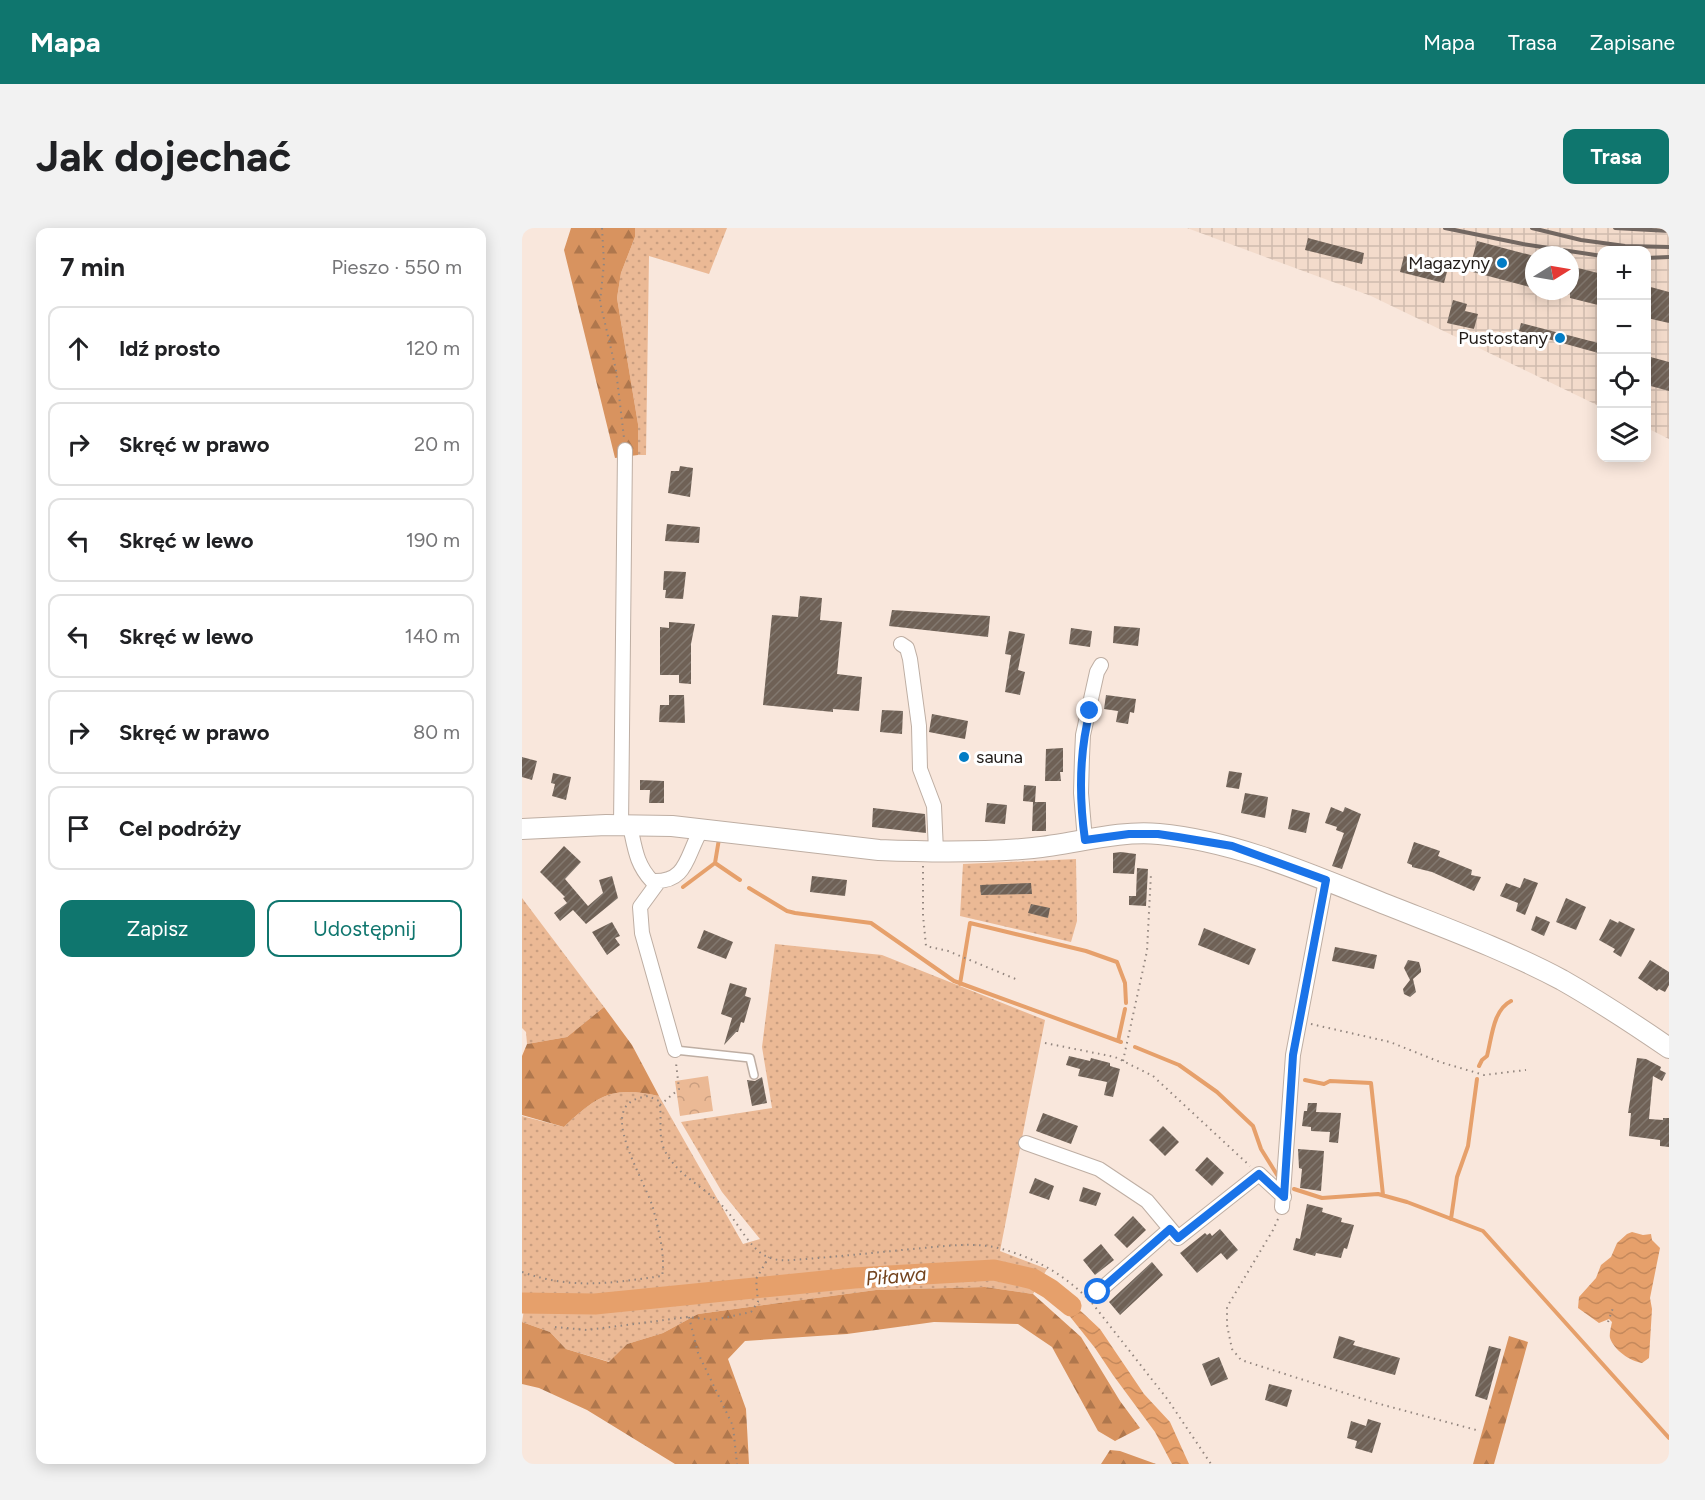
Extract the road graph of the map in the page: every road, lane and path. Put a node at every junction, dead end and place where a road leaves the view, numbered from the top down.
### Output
1 (603, 228) edge
2 (625, 450) joint
3 (901, 644) dead end
4 (1101, 665) dead end
5 (626, 826) junction
6 (522, 829) edge
7 (702, 829) junction
8 (1085, 840) junction
9 (929, 851) junction
10 (1151, 873) dead end
11 (1326, 880) junction
12 (658, 881) junction
13 (1018, 980) dead end
14 (1300, 1020) junction
15 (1045, 1043) dead end
16 (1669, 1048) edge
17 (675, 1050) junction
18 (1123, 1061) junction
19 (1526, 1070) dead end
20 (754, 1075) dead end
21 (660, 1105) junction
22 (1026, 1143) dead end
23 (1259, 1174) junction
24 (1283, 1202) junction
25 (1170, 1229) junction
26 (769, 1257) junction
27 (522, 1272) edge
28 (1098, 1292) dead end
29 (1614, 1305) dead end
30 (688, 1317) junction
31 (1608, 1322) dead end
32 (555, 1327) dead end
33 (1480, 1431) dead end
34 (737, 1464) edge
35 (1211, 1464) edge

1 - 2 path
2 - 5 street
3 - 9 street
4 - 8 street
5 - 6 street
5 - 7 street
5 - 12 street
7 - 9 street
7 - 12 street
8 - 9 street
8 - 11 street
9 - 13 path
10 - 18 path
11 - 14 street
11 - 16 street
12 - 17 street
14 - 19 path
14 - 24 street
15 - 18 path
17 - 20 lane
17 - 21 path
18 - 23 path
21 - 26 path
21 - 27 path
22 - 25 street
23 - 24 street
23 - 25 street
24 - 33 path
25 - 28 street
26 - 30 path
26 - 35 path
29 - 31 path
30 - 32 path
30 - 34 path

